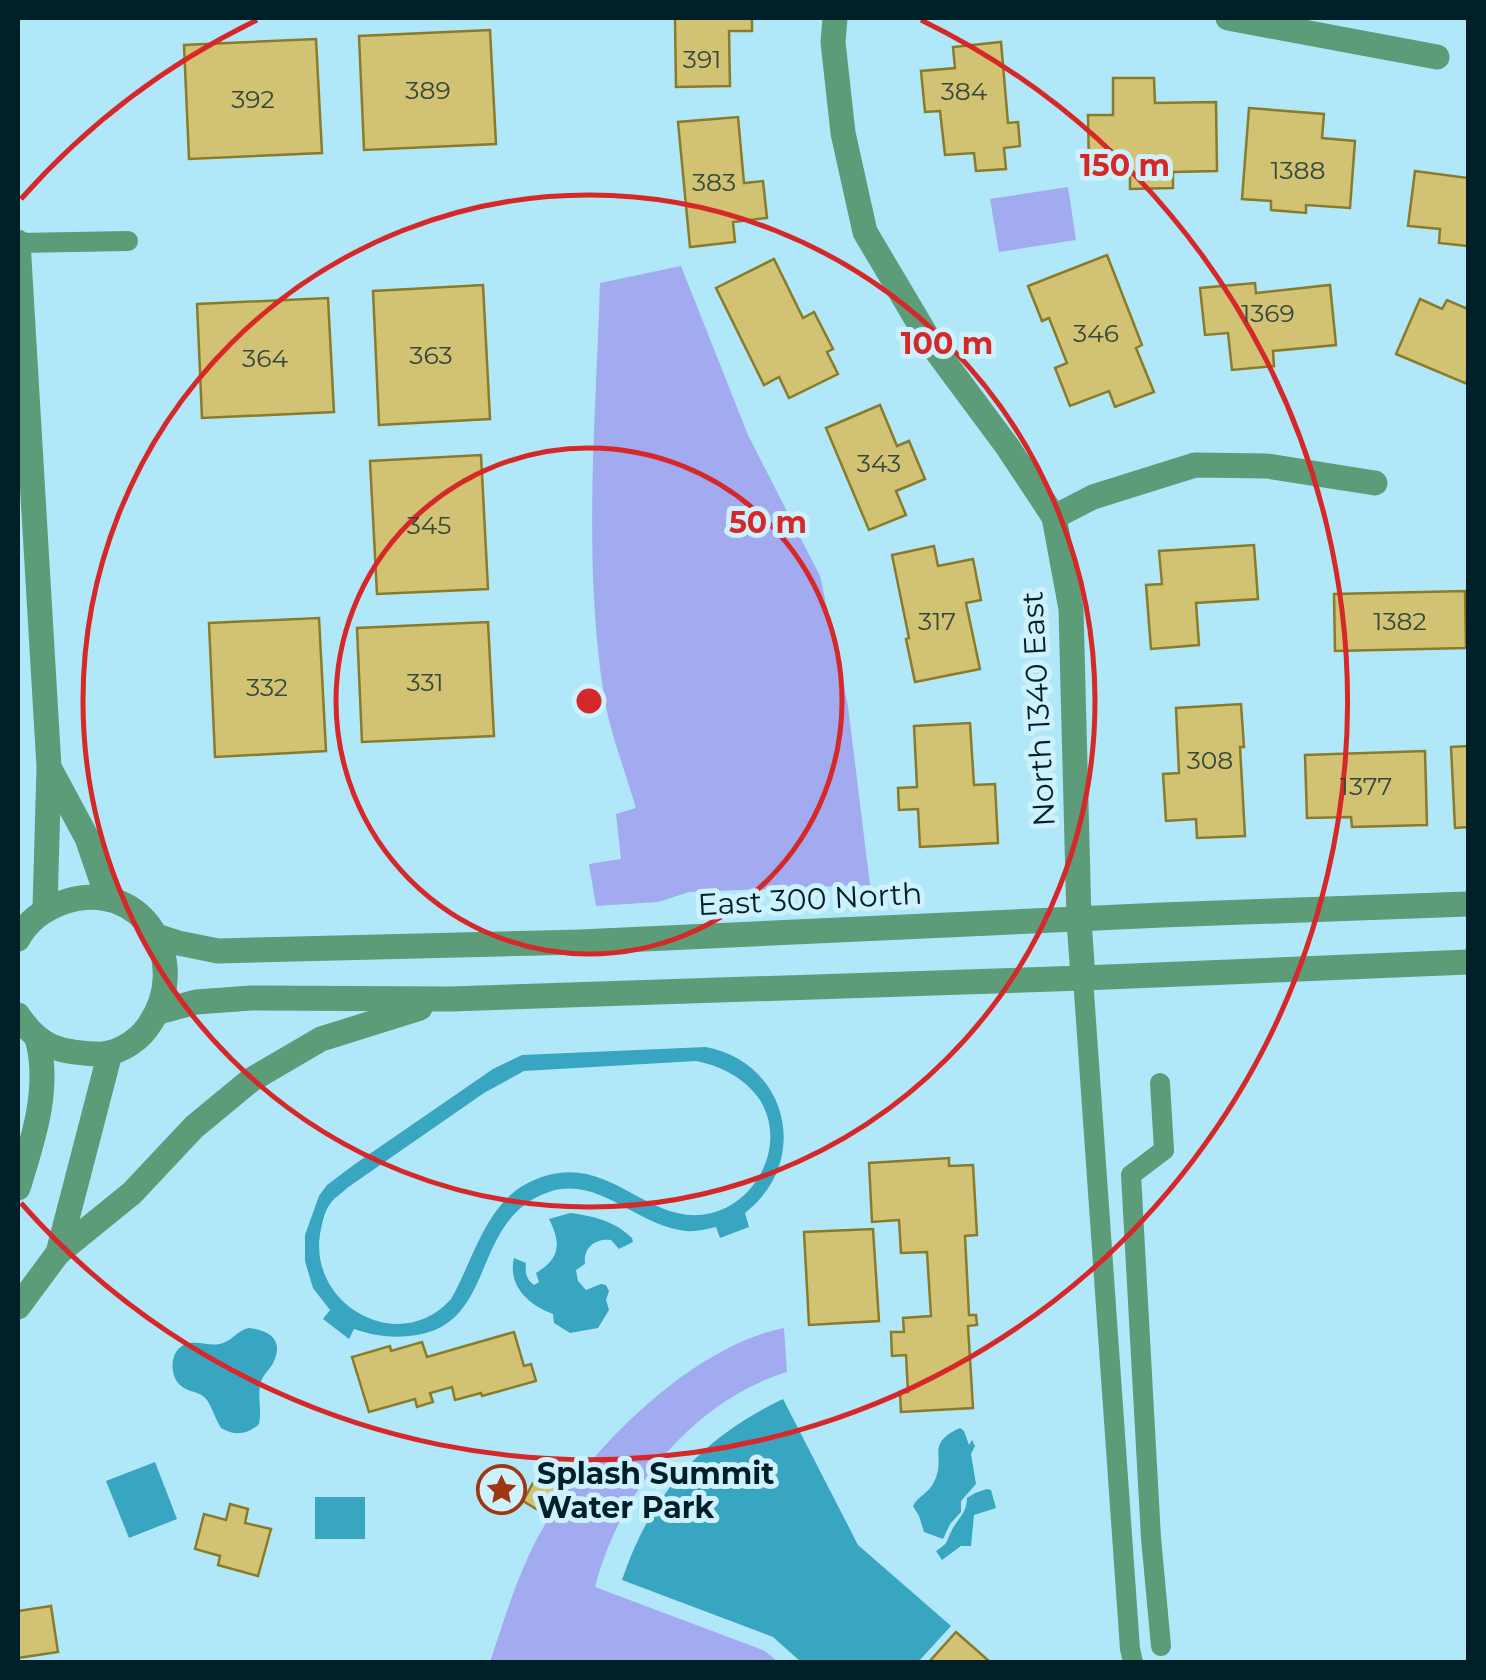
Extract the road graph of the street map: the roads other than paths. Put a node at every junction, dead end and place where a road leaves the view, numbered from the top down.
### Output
1 (835, 18) edge
2 (1228, 18) edge
3 (1437, 56) dead end
4 (128, 241) dead end
5 (18, 242) edge
6 (21, 375) edge
7 (1375, 483) dead end
8 (1054, 518) junction
9 (49, 767) junction
10 (108, 899) junction
11 (1468, 904) edge
12 (45, 908) junction
13 (1079, 920) junction
14 (19, 933) edge
15 (156, 936) junction
16 (1468, 962) edge
17 (1083, 978) junction
18 (450, 1000) junction
19 (159, 1012) junction
20 (18, 1015) edge
21 (37, 1038) junction
22 (110, 1053) junction
23 (1160, 1083) dead end
24 (18, 1188) edge
25 (58, 1253) junction
26 (18, 1307) edge
27 (1161, 1646) dead end
28 (1134, 1662) edge

1 - 8 street, North 1340 East
2 - 3 street
4 - 5 lane
5 - 6 street
6 - 9 street
7 - 8 street
8 - 13 street, North 1340 East
9 - 10 street
9 - 12 street
10 - 12 street
10 - 15 street
11 - 13 street, East 300 North
12 - 14 street
13 - 15 street, East 300 North
13 - 17 street, North 1340 East
15 - 19 street
16 - 17 street
17 - 18 street
17 - 28 lane
18 - 19 street
18 - 25 street
19 - 22 street
20 - 21 street
21 - 22 street
21 - 24 street
22 - 25 street
23 - 27 lane
25 - 26 street

